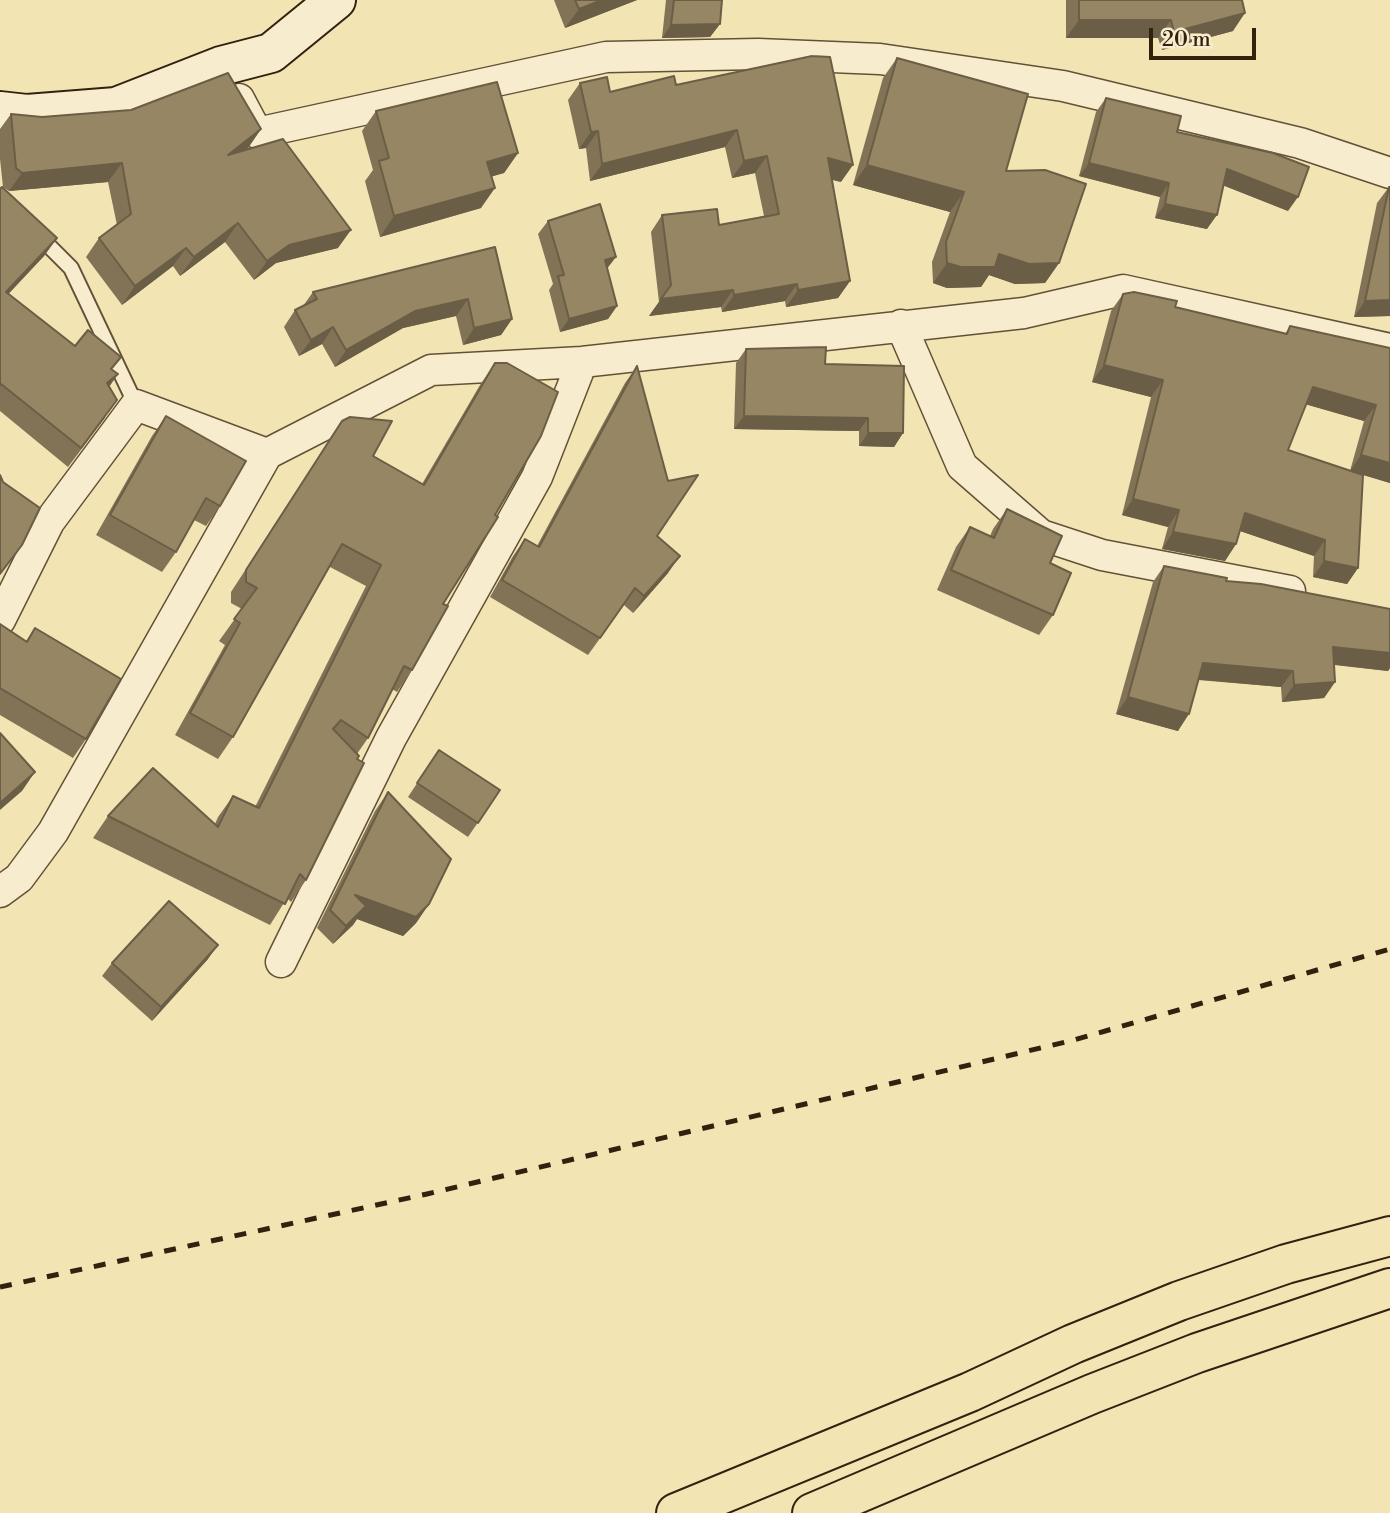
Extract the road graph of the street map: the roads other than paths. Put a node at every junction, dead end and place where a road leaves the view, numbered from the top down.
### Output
1 (336, 0) edge
2 (221, 66) junction
3 (0, 111) edge
4 (1390, 173) edge
5 (26, 223) edge
6 (901, 325) junction
7 (1390, 349) edge
8 (582, 362) junction
9 (136, 405) junction
10 (267, 454) junction
11 (1321, 597) edge
12 (0, 620) edge
13 (0, 891) edge
14 (281, 962) dead end
15 (1390, 1236) edge
16 (1390, 1288) edge
17 (676, 1513) edge
18 (812, 1513) edge

1 - 2 main road
2 - 3 main road
2 - 4 street
5 - 9 lane
6 - 7 street
6 - 8 street
6 - 11 street
8 - 10 street
8 - 14 street
9 - 10 street
9 - 12 street
10 - 13 street
15 - 17 highway
16 - 18 highway

